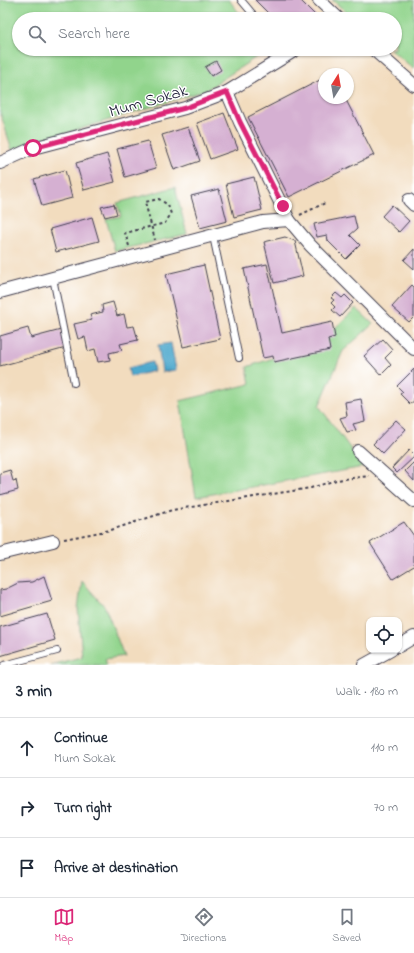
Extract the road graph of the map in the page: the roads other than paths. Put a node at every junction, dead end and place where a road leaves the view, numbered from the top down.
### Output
1 (241, 0) edge
2 (319, 0) edge
3 (251, 12) edge
4 (332, 12) edge
5 (281, 56) edge
6 (381, 56) edge
7 (414, 85) edge
8 (227, 92) junction
9 (0, 163) edge
10 (289, 220) junction
11 (213, 236) junction
12 (53, 278) junction
13 (0, 292) edge
14 (414, 349) edge
15 (239, 358) dead end
16 (74, 383) dead end
17 (358, 451) dead end
18 (414, 502) edge
19 (54, 541) road end
20 (0, 554) edge
21 (414, 637) edge
22 (402, 644) edge
23 (57, 651) dead end
24 (386, 653) edge
25 (4, 665) edge
26 (364, 665) edge

1 - 3 lane
2 - 4 street
5 - 8 street, Mum Sokak
6 - 7 street
8 - 9 street, Mum Sokak
8 - 10 street
10 - 11 street
10 - 14 street
11 - 12 street
11 - 15 lane
12 - 13 street
12 - 16 lane
17 - 18 street
19 - 20 street
21 - 22 street
23 - 25 lane
24 - 26 street

